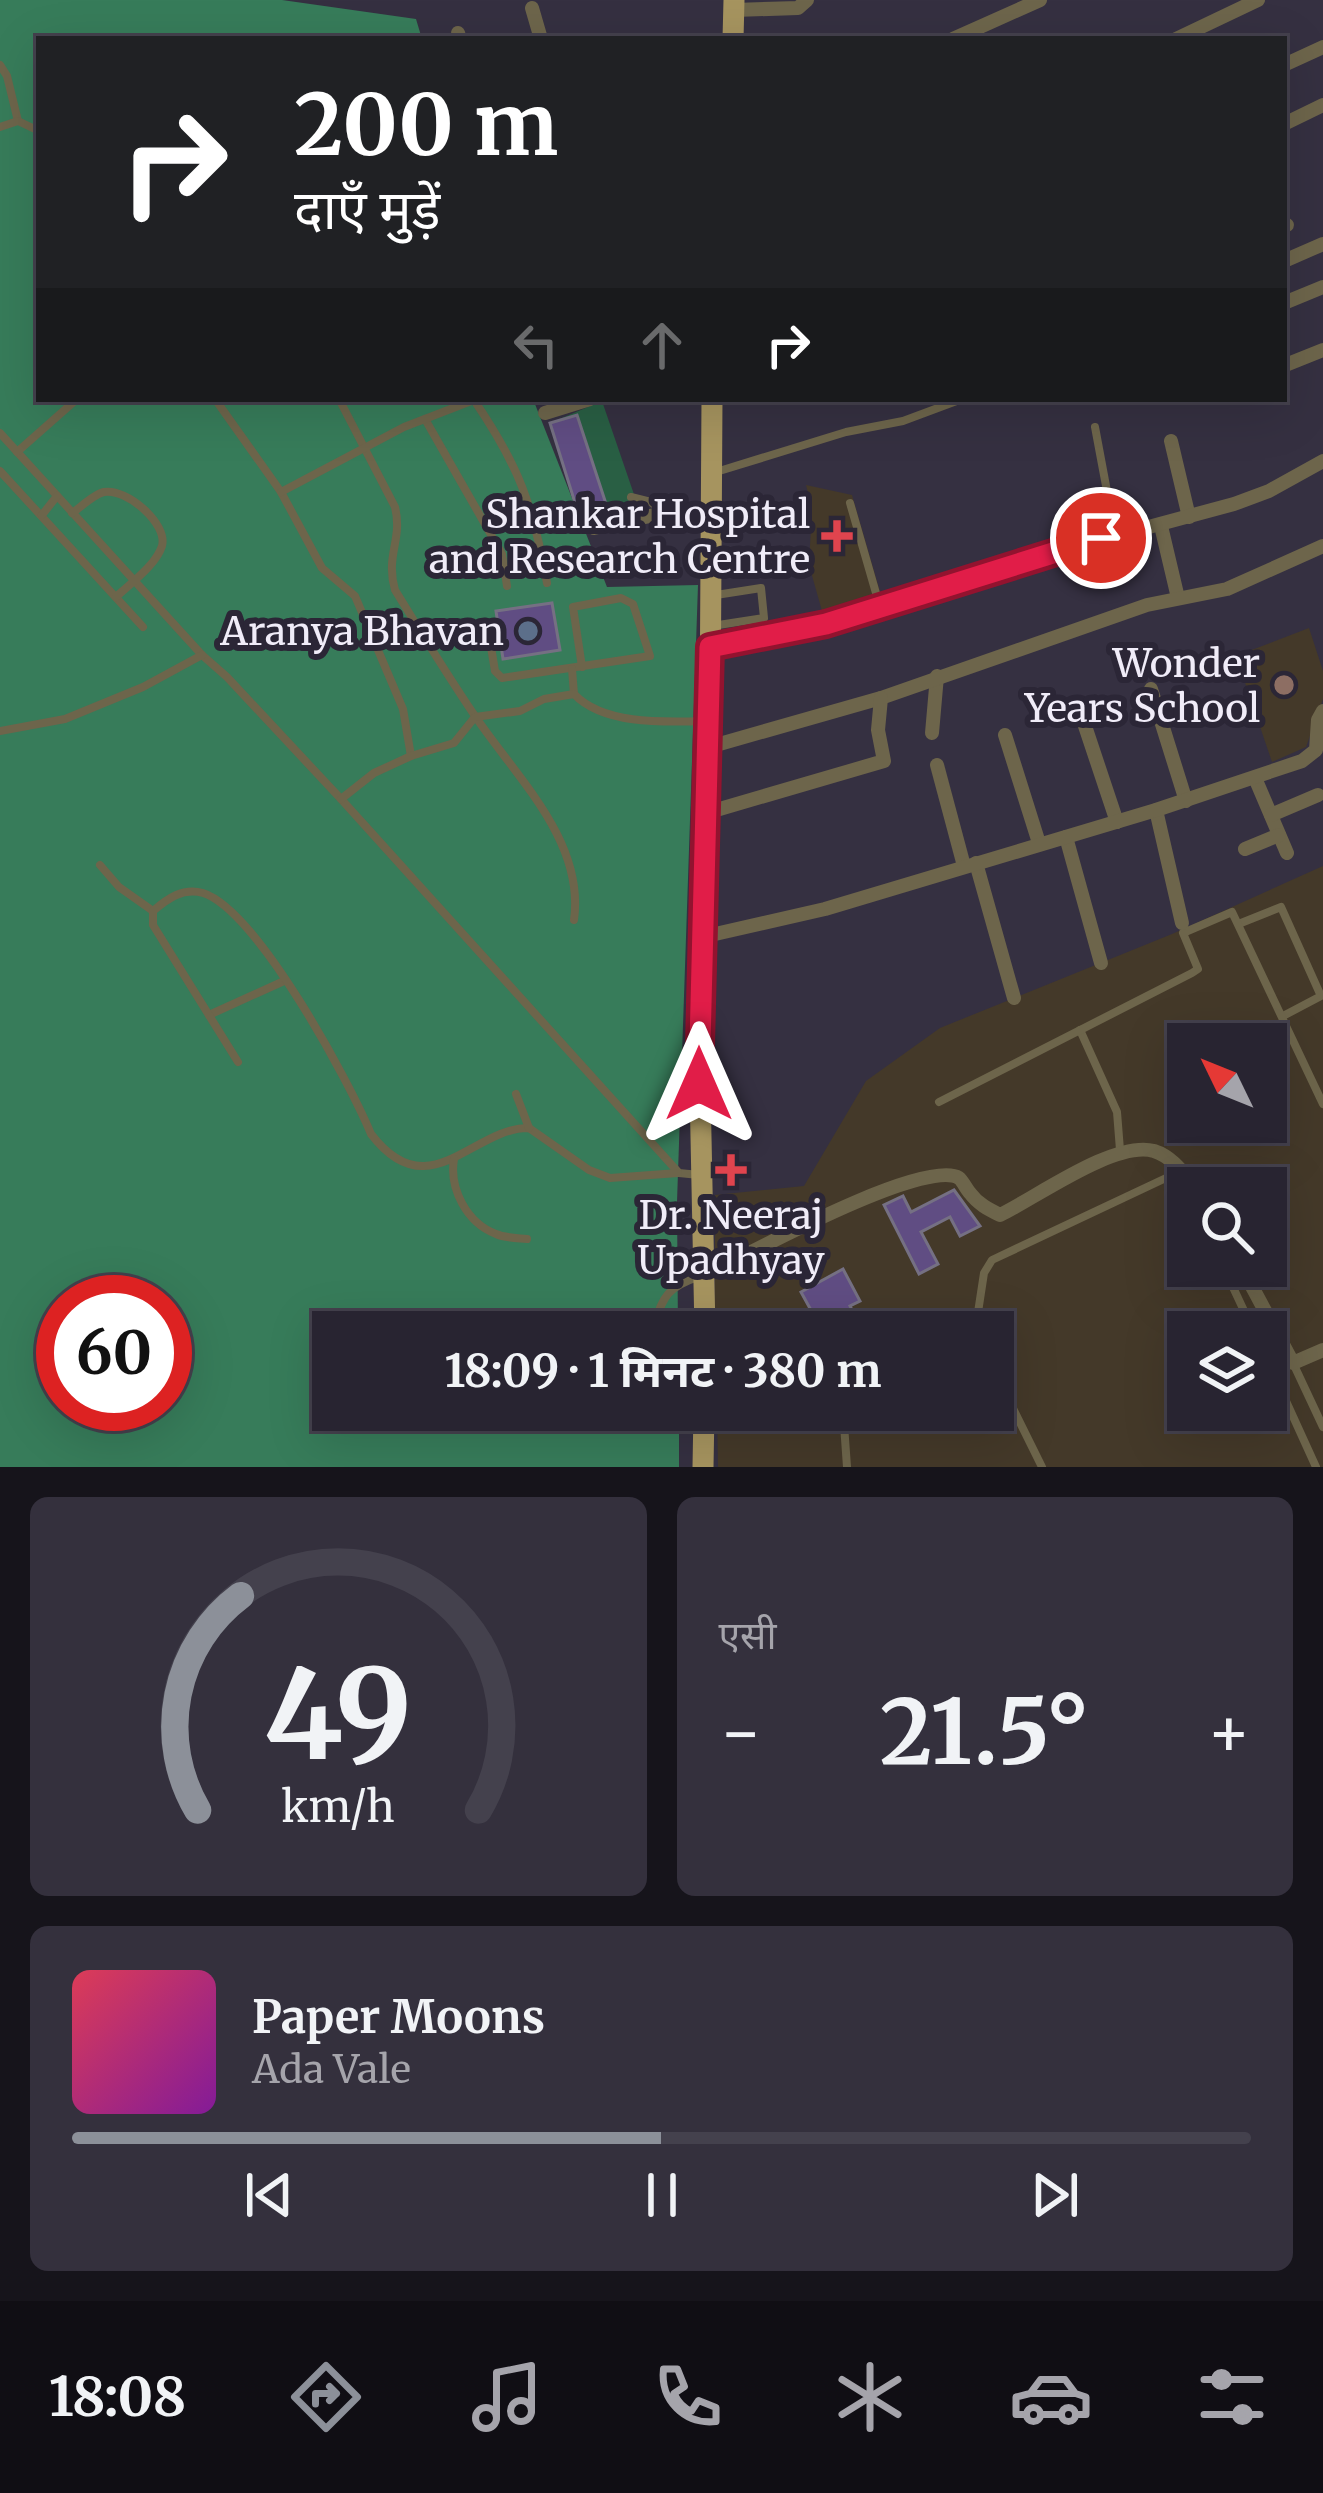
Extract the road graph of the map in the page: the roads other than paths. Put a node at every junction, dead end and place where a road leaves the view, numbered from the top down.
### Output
1 (807, 0) edge
2 (1040, 0) edge
3 (1258, 0) edge
4 (734, 5) edge
5 (532, 8) dead end
6 (540, 36) edge
7 (733, 36) edge
8 (960, 36) edge
9 (1182, 36) edge
10 (1323, 47) edge
11 (1287, 64) edge
12 (0, 65) edge
13 (1323, 105) edge
14 (18, 122) junction
15 (1287, 123) edge
16 (0, 127) edge
17 (36, 130) edge
18 (1323, 244) edge
19 (1287, 260) edge
20 (1323, 287) edge
21 (1287, 302) edge
22 (1323, 350) edge
23 (1288, 364) dead end
24 (74, 402) edge
25 (216, 402) edge
26 (341, 402) edge
27 (469, 402) edge
28 (475, 402) edge
29 (580, 402) edge
30 (712, 402) edge
31 (954, 402) edge
32 (545, 412) dead end
33 (424, 419) junction
34 (1095, 427) dead end
35 (0, 433) edge
36 (1171, 440) dead end
37 (365, 448) junction
38 (17, 452) junction
39 (1323, 461) edge
40 (0, 470) edge
41 (712, 473) junction
42 (280, 492) junction
43 (57, 496) junction
44 (632, 497) dead end
45 (850, 503) dead end
46 (711, 510) junction
47 (72, 513) junction
48 (664, 513) junction
49 (42, 515) junction
50 (1189, 517) junction
51 (1161, 526) junction
52 (594, 528) dead end
53 (1115, 535) junction
54 (1323, 546) edge
55 (135, 580) junction
56 (547, 583) dead end
57 (507, 586) dead end
58 (711, 596) junction
59 (116, 597) junction
60 (1178, 598) junction
61 (880, 608) junction
62 (143, 627) dead end
63 (488, 629) dead end
64 (710, 637) junction
65 (202, 655) junction
66 (577, 668) junction
67 (937, 676) junction
68 (1151, 688) dead end
69 (574, 694) junction
70 (881, 698) junction
71 (1080, 711) dead end
72 (1323, 711) edge
73 (475, 717) junction
74 (710, 721) junction
75 (0, 731) edge
76 (932, 733) dead end
77 (1005, 735) dead end
78 (709, 747) junction
79 (411, 756) junction
80 (937, 765) dead end
81 (1255, 778) junction
82 (1318, 796) dead end
83 (341, 800) junction
84 (1186, 801) junction
85 (1156, 810) junction
86 (706, 813) junction
87 (1271, 815) junction
88 (1118, 822) junction
89 (1280, 835) junction
90 (1066, 837) junction
91 (1040, 843) junction
92 (1245, 849) dead end
93 (1287, 853) dead end
94 (100, 865) dead end
95 (970, 865) junction
96 (153, 911) junction
97 (574, 920) dead end
98 (1182, 923) dead end
99 (1240, 923) junction
100 (702, 937) junction
101 (1101, 963) dead end
102 (285, 981) junction
103 (1321, 989) edge
104 (1014, 998) dead end
105 (209, 1015) junction
106 (1283, 1016) junction
107 (1080, 1030) junction
108 (238, 1062) dead end
109 (516, 1094) dead end
110 (939, 1102) dead end
111 (1323, 1104) edge
112 (529, 1128) junction
113 (1120, 1150) junction
114 (454, 1159) junction
115 (1178, 1167) edge
116 (690, 1174) junction
117 (1167, 1179) edge
118 (527, 1239) dead end
119 (706, 1275) junction
120 (1252, 1287) edge
121 (656, 1311) edge
122 (705, 1311) edge
123 (978, 1311) edge
124 (1323, 1350) edge
125 (1294, 1363) junction
126 (1287, 1403) edge
127 (1014, 1410) edge
128 (1323, 1427) edge
129 (704, 1431) edge
130 (844, 1431) edge
131 (703, 1467) edge
132 (847, 1467) edge
133 (1042, 1467) edge
134 (1316, 1467) edge

1 - 4 street
2 - 8 street
3 - 9 street
4 - 7 main road
5 - 6 street
10 - 11 street
12 - 14 lane
13 - 15 street
14 - 16 lane
14 - 17 lane
18 - 19 street
20 - 21 street
22 - 23 street
24 - 38 lane
25 - 42 lane
26 - 37 lane
27 - 33 lane
28 - 56 lane
29 - 32 street
30 - 41 main road
31 - 41 lane
33 - 37 lane
33 - 57 lane
34 - 53 lane
35 - 38 lane
36 - 50 street
37 - 42 lane
37 - 73 lane
38 - 43 lane
39 - 50 street
40 - 49 lane
41 - 46 main road
42 - 79 lane
43 - 47 lane
43 - 49 lane
44 - 48 lane
45 - 61 lane
46 - 48 street
46 - 58 main road
47 - 55 lane
47 - 55 lane
48 - 52 street
49 - 59 lane
50 - 51 street
51 - 53 street
51 - 60 street
53 - 61 street
54 - 60 street
55 - 59 lane
55 - 65 lane
58 - 64 main road
58 - 64 lane
59 - 62 lane
60 - 67 street
61 - 64 street
63 - 66 lane
64 - 74 main road
65 - 75 lane
65 - 83 lane
66 - 66 lane
66 - 69 lane
67 - 70 street
67 - 76 street
68 - 84 street
69 - 73 lane
69 - 74 lane
70 - 78 street
70 - 86 street
71 - 88 street
72 - 81 street
73 - 79 lane
73 - 97 lane
74 - 78 main road
77 - 91 street
78 - 86 main road
79 - 83 lane
80 - 95 street
81 - 84 street
81 - 87 street
82 - 87 street
83 - 116 lane
84 - 85 street
85 - 88 street
85 - 98 street
86 - 100 main road
87 - 89 street
88 - 90 street
89 - 92 street
89 - 93 street
90 - 91 street
90 - 101 street
91 - 95 street
94 - 96 lane
95 - 100 street
95 - 104 street
96 - 102 lane
96 - 105 lane
99 - 103 lane
99 - 106 lane
99 - 107 lane
100 - 116 main road
102 - 105 lane
102 - 114 lane
103 - 106 lane
105 - 108 lane
106 - 111 lane
107 - 110 lane
107 - 113 lane
109 - 112 lane
112 - 114 lane
112 - 116 lane
113 - 115 street
113 - 119 street
114 - 118 lane
116 - 119 main road
117 - 123 lane
119 - 121 lane
119 - 122 main road
120 - 125 street
124 - 125 street
125 - 128 lane
126 - 134 lane
127 - 133 lane
129 - 131 main road
130 - 132 lane

